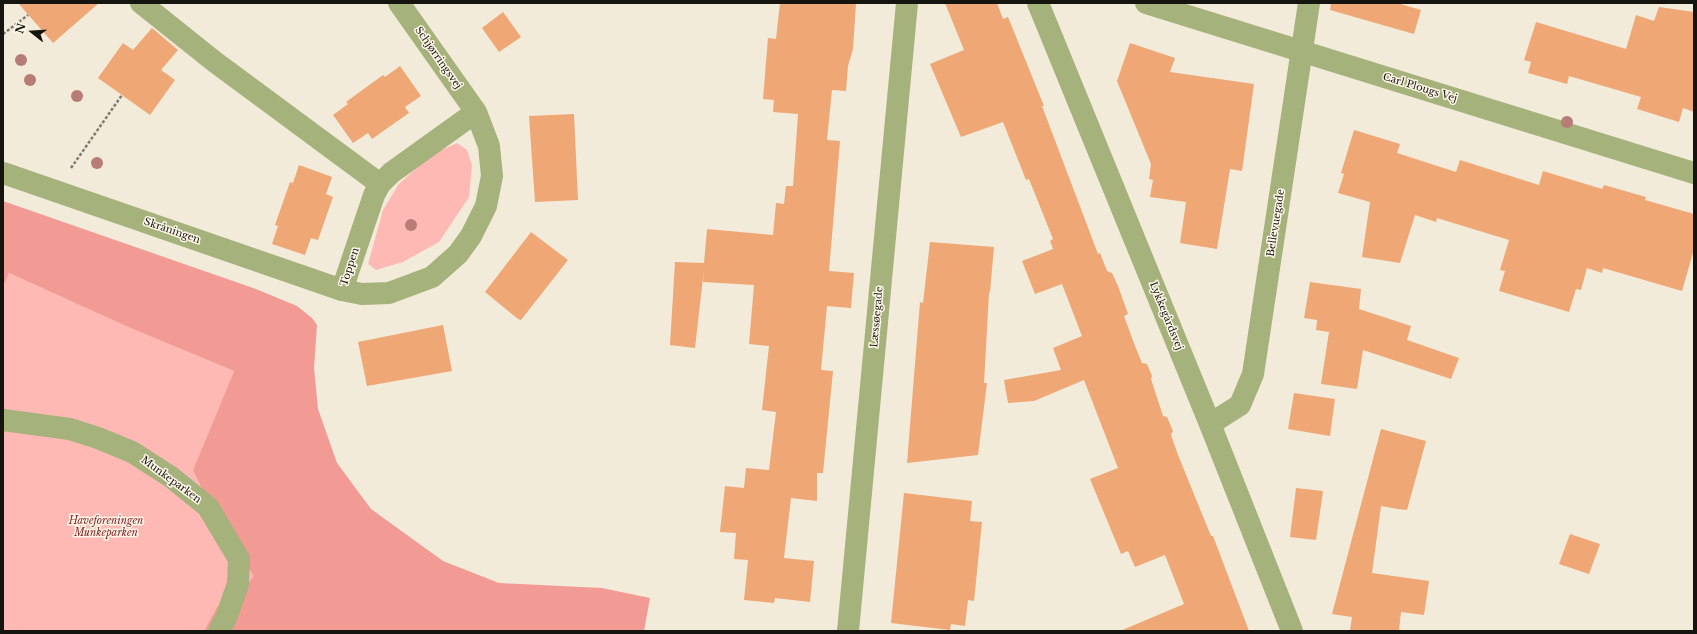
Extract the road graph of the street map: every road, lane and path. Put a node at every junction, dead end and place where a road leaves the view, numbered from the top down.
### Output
1 (141, 3) edge
2 (399, 3) edge
3 (907, 3) edge
4 (1038, 3) edge
5 (1146, 3) edge
6 (1309, 3) edge
7 (28, 15) dead end
8 (3, 34) edge
9 (1302, 52) junction
10 (122, 95) dead end
11 (476, 112) junction
12 (3, 173) edge
13 (1694, 173) edge
14 (380, 184) junction
15 (54, 191) junction
16 (342, 290) junction
17 (3, 420) edge
18 (1210, 424) junction
19 (219, 631) edge
20 (848, 631) edge
21 (1292, 631) edge

1 - 14 street
2 - 11 street, Schjørringsvej
3 - 20 street, Læssøegade
4 - 18 street, Lykkegårdsvej
5 - 9 street, Carl Plougs Vej
6 - 9 street, Bellevuegade
7 - 8 path
9 - 13 street, Carl Plougs Vej
9 - 18 street, Bellevuegade
10 - 15 path
11 - 14 street, Toppen
11 - 16 street, Toppen
12 - 15 street, Skråningen
14 - 16 street, Toppen
15 - 16 street, Skråningen
17 - 19 street, Munkeparken
18 - 21 street, Lykkegårdsvej

